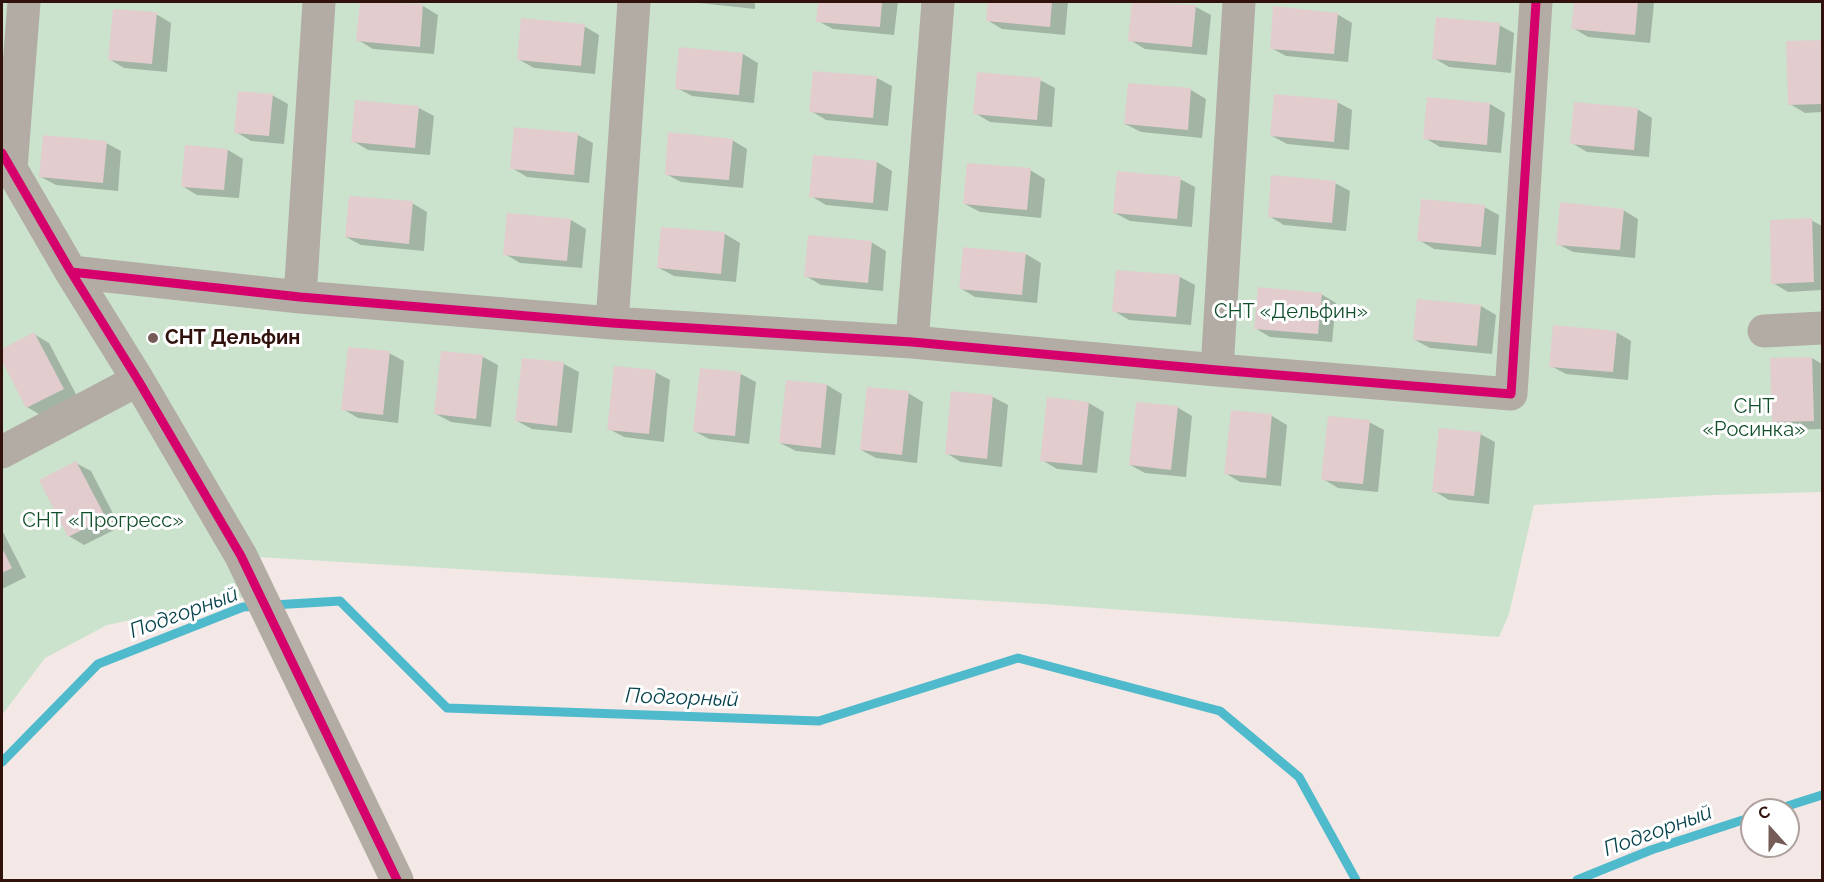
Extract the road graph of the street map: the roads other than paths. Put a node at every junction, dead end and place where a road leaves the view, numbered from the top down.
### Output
1 (24, 2) edge
2 (320, 2) edge
3 (634, 2) edge
4 (938, 2) edge
5 (1239, 2) edge
6 (1536, 2) edge
7 (6, 160) edge
8 (71, 273) junction
9 (300, 297) junction
10 (612, 322) junction
11 (1822, 328) edge
12 (1764, 331) dead end
13 (912, 342) junction
14 (1217, 370) junction
15 (138, 380) junction
16 (2, 452) edge
17 (397, 880) edge

1 - 7 street
2 - 9 street
3 - 10 street
4 - 13 street
5 - 14 street
6 - 14 street
7 - 8 street
8 - 9 street
8 - 15 street
9 - 10 street
10 - 13 street
11 - 12 street
13 - 14 street
15 - 16 street
15 - 17 street

